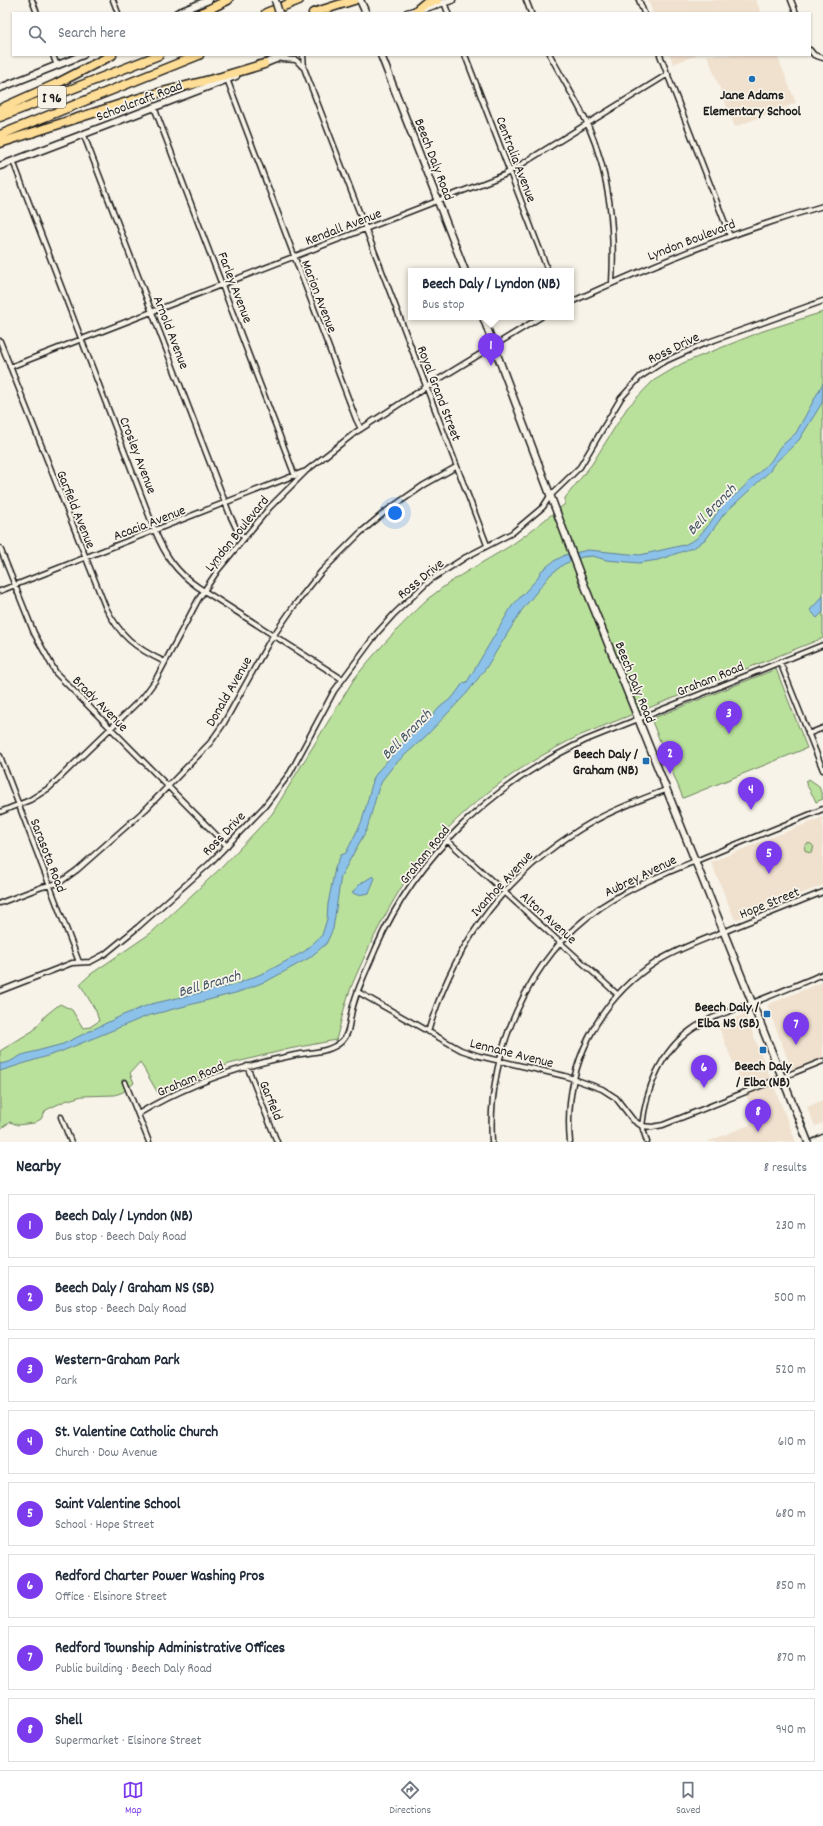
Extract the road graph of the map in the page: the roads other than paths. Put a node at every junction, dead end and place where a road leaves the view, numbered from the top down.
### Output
1 (32, 0) edge
2 (113, 0) edge
3 (209, 0) edge
4 (228, 0) edge
5 (275, 0) edge
6 (299, 0) edge
7 (354, 0) edge
8 (360, 0) edge
9 (422, 0) edge
10 (452, 0) edge
11 (526, 0) edge
12 (639, 0) edge
13 (791, 0) edge
14 (440, 1) edge
15 (197, 2) edge
16 (37, 12) edge
17 (118, 12) edge
18 (179, 12) edge
19 (203, 12) edge
20 (269, 12) edge
21 (279, 12) edge
22 (316, 12) edge
23 (366, 12) edge
24 (411, 12) edge
25 (447, 12) edge
26 (531, 12) edge
27 (644, 12) edge
28 (796, 12) edge
29 (811, 51) edge
30 (53, 56) edge
31 (81, 56) edge
32 (110, 56) edge
33 (156, 56) edge
34 (197, 56) edge
35 (284, 56) edge
36 (303, 56) edge
37 (381, 56) edge
38 (465, 56) edge
39 (551, 56) edge
40 (660, 56) edge
41 (823, 58) edge
42 (276, 59) junction
43 (264, 64) junction
44 (57, 66) junction
45 (304, 68) junction
46 (668, 74) junction
47 (227, 79) junction
48 (0, 88) edge
49 (154, 106) junction
50 (0, 109) edge
51 (0, 117) edge
52 (587, 123) junction
53 (83, 133) junction
54 (0, 135) edge
55 (0, 143) edge
56 (13, 161) junction
57 (0, 166) edge
58 (510, 172) junction
59 (438, 201) junction
60 (823, 206) edge
61 (366, 229) junction
62 (730, 236) junction
63 (294, 257) junction
64 (464, 268) edge
65 (547, 268) edge
66 (612, 283) junction
67 (223, 285) junction
68 (574, 301) edge
69 (823, 301) edge
70 (152, 311) junction
71 (484, 320) edge
72 (536, 320) edge
73 (82, 339) junction
74 (0, 340) edge
75 (493, 345) junction
76 (10, 367) junction
77 (426, 387) junction
78 (361, 429) junction
79 (456, 467) junction
80 (306, 471) junction
81 (295, 476) junction
82 (550, 496) junction
83 (226, 503) junction
84 (155, 531) junction
85 (244, 537) junction
86 (487, 546) junction
87 (0, 548) edge
88 (85, 558) junction
89 (15, 586) junction
90 (204, 590) junction
91 (0, 591) edge
92 (274, 635) junction
93 (823, 645) edge
94 (165, 662) junction
95 (780, 662) junction
96 (342, 679) junction
97 (638, 719) junction
98 (823, 728) edge
99 (111, 729) junction
100 (808, 734) junction
101 (0, 756) edge
102 (823, 770) edge
103 (169, 787) junction
104 (666, 790) junction
105 (18, 805) junction
106 (823, 810) edge
107 (0, 812) edge
108 (447, 840) junction
109 (227, 846) junction
110 (695, 861) junction
111 (50, 886) junction
112 (505, 892) junction
113 (823, 892) edge
114 (0, 903) edge
115 (723, 932) junction
116 (562, 944) junction
117 (79, 962) junction
118 (823, 974) edge
119 (0, 991) edge
120 (358, 992) junction
121 (617, 994) junction
122 (753, 1003) junction
123 (428, 1032) junction
124 (499, 1061) junction
125 (823, 1061) edge
126 (247, 1066) junction
127 (783, 1078) junction
128 (573, 1079) junction
129 (125, 1082) dead end
130 (138, 1114) junction
131 (61, 1117) dead end
132 (642, 1126) junction
133 (823, 1138) edge
134 (71, 1142) edge
135 (149, 1142) edge
136 (277, 1142) edge
137 (492, 1142) edge
138 (570, 1142) edge
139 (648, 1142) edge
140 (808, 1142) edge
141 (815, 1142) edge

1 - 16 street
2 - 17 street
3 - 15 main road
4 - 19 highway
5 - 21 main road, bridge
6 - 20 highway
7 - 22 highway
8 - 23 main road
9 - 24 main road
10 - 14 main road
11 - 26 street
12 - 27 street
13 - 28 street
14 - 24 highway
14 - 25 street
15 - 18 main road
29 - 41 street
30 - 44 street
31 - 44 main road
32 - 50 highway
33 - 51 highway, I 96
34 - 54 highway, I 96
35 - 42 main road, Schoolcraft Road
36 - 45 street, Royal Grand Street
37 - 59 main road, Beech Daly Road
38 - 58 street, Centralia Avenue
39 - 52 street
40 - 46 street
42 - 43 main road, Schoolcraft Road
42 - 45 street
43 - 47 main road, Schoolcraft Road
43 - 55 highway
44 - 48 main road
45 - 61 street, Royal Grand Street
46 - 52 street, Kendall Avenue
46 - 62 street
47 - 49 main road, Schoolcraft Road
47 - 63 street, Marion Avenue
49 - 53 main road, Schoolcraft Road
49 - 67 street, Farley Avenue
52 - 58 street, Kendall Avenue
52 - 66 street
53 - 56 main road, Schoolcraft Road
53 - 70 street, Arnold Avenue
56 - 57 main road, Schoolcraft Road
56 - 73 street, Crosley Avenue
58 - 59 street, Kendall Avenue
58 - 65 street, Centralia Avenue
59 - 61 street, Kendall Avenue
59 - 64 main road, Beech Daly Road
60 - 62 street, Lyndon Boulevard
61 - 63 street, Kendall Avenue
61 - 77 street, Royal Grand Street
62 - 66 street, Lyndon Boulevard
63 - 67 street, Kendall Avenue
63 - 78 street, Marion Avenue
66 - 68 street, Lyndon Boulevard
67 - 70 street, Kendall Avenue
67 - 81 street, Farley Avenue
69 - 82 street, Ross Drive
70 - 73 street, Kendall Avenue
70 - 83 street, Arnold Avenue
71 - 75 main road, Beech Daly Road
72 - 75 street, Lyndon Boulevard
73 - 76 street, Kendall Avenue
73 - 84 street, Crosley Avenue
74 - 76 street, Garfield Avenue
75 - 77 street, Lyndon Boulevard
75 - 82 main road, Beech Daly Road
76 - 88 street, Garfield Avenue
77 - 78 street, Lyndon Boulevard
77 - 79 street, Royal Grand Street
78 - 80 street, Lyndon Boulevard
79 - 86 street, Royal Grand Street
79 - 92 street, Donald Avenue
80 - 81 street, Acacia Avenue
80 - 85 street, Lyndon Boulevard
81 - 83 street, Acacia Avenue
82 - 86 street, Ross Drive
82 - 97 main road, Beech Daly Road
83 - 84 street, Acacia Avenue
83 - 85 street, Arnold Avenue
84 - 88 street, Acacia Avenue
84 - 90 street, Crosley Avenue
85 - 90 street, Lyndon Boulevard
86 - 96 street, Ross Drive
87 - 89 street, Brady Avenue
88 - 89 street, Acacia Avenue
88 - 94 street, Garfield Avenue
89 - 91 street, Acacia Avenue
89 - 99 street, Brady Avenue
90 - 92 street, Crosley Avenue
90 - 94 street, Lyndon Boulevard
92 - 96 street, Crosley Avenue
92 - 103 street, Donald Avenue
93 - 95 street, Graham Road
94 - 99 street, Lyndon Boulevard
95 - 97 street, Graham Road
95 - 100 street
96 - 109 street, Ross Drive
97 - 104 main road, Beech Daly Road
97 - 108 street, Graham Road
98 - 100 street
99 - 103 street, Brady Avenue
99 - 105 street, Lyndon Boulevard
100 - 102 street
101 - 105 street, Sarasota Road
103 - 109 street, Brady Avenue
103 - 111 street, Donald Avenue
104 - 110 main road, Beech Daly Road
104 - 112 street, Ivanhoe Avenue
105 - 107 street, Lyndon Boulevard
105 - 111 street, Sarasota Road
106 - 110 street, Aubrey Avenue
108 - 112 street, Alton Avenue
108 - 120 street, Graham Road
109 - 117 street, Ross Drive
110 - 115 main road, Beech Daly Road
110 - 116 street, Aubrey Avenue
111 - 114 street, Donald Avenue
111 - 117 street, Sarasota Road
112 - 116 street, Alton Avenue
112 - 123 street, Ivanhoe Avenue
113 - 115 street, Hope Street
115 - 121 street, Hope Street
115 - 122 main road, Beech Daly Road
116 - 121 street, Alton Avenue
116 - 124 street, Aubrey Avenue
117 - 119 street
118 - 122 street
120 - 123 street, Lennane Avenue
120 - 126 street, Graham Road
121 - 128 street, Hope Street
122 - 127 main road, Beech Daly Road
122 - 132 street
123 - 124 street, Lennane Avenue
124 - 128 street, Lennane Avenue
124 - 137 street, Aubrey Avenue
125 - 127 street
126 - 130 street, Graham Road
126 - 136 street, Garfield
127 - 132 street
127 - 140 main road, Beech Daly Road
128 - 132 street, Lennane Avenue
128 - 138 street, Hope Street
129 - 130 street
130 - 135 street
131 - 134 street
132 - 139 street, Lennane Avenue
133 - 141 main road

